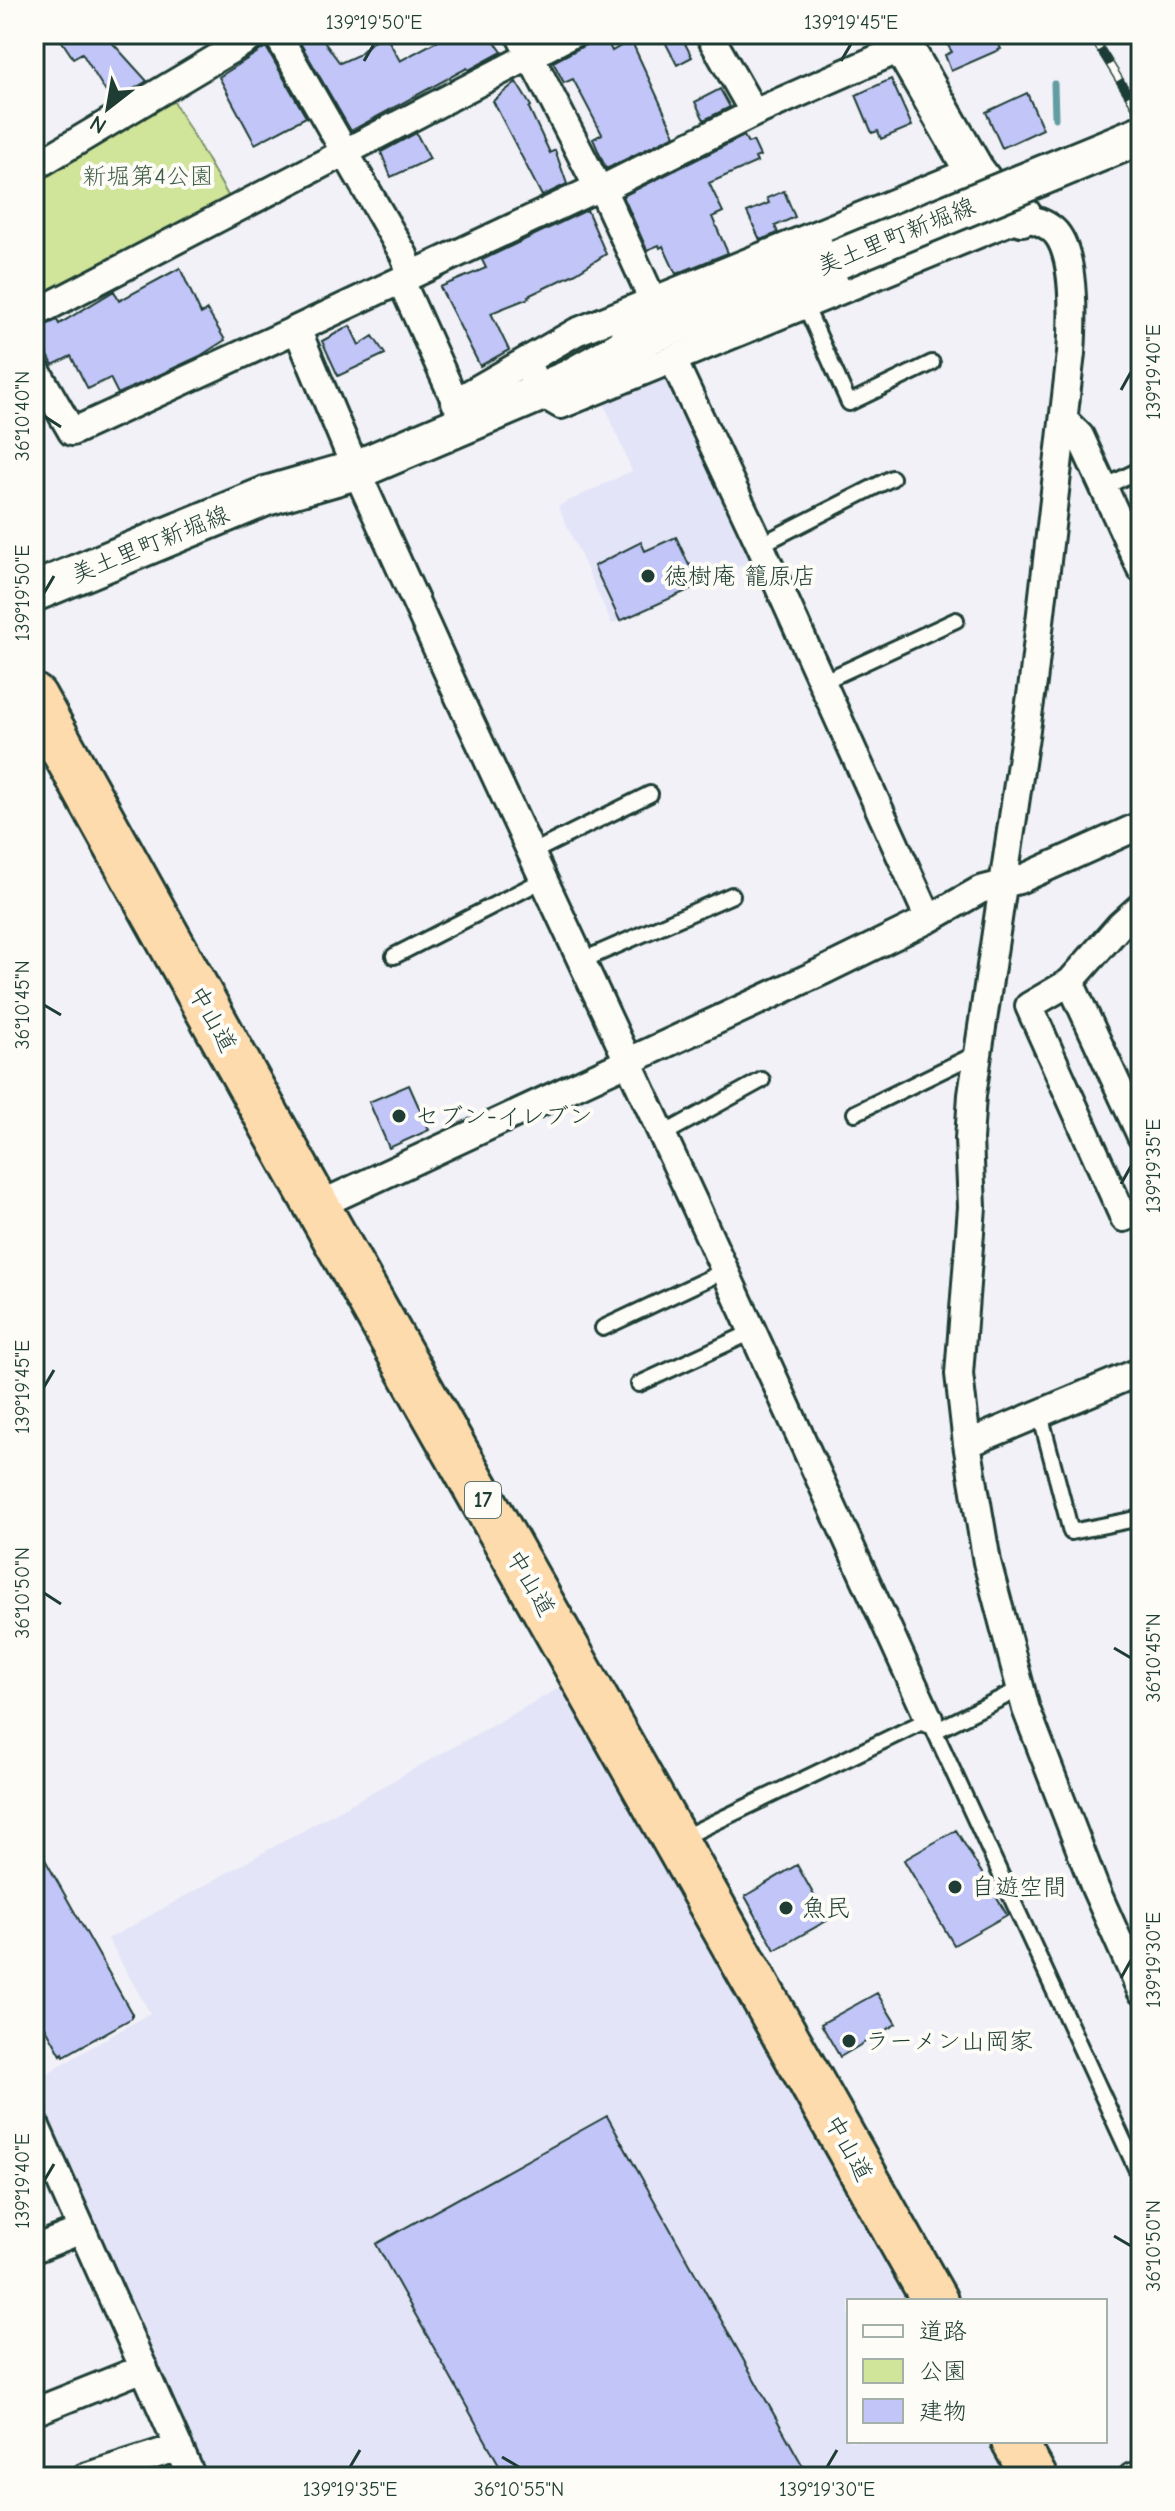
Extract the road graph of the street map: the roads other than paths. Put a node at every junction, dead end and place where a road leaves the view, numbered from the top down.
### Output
1 (257, 34) edge
2 (277, 34) edge
3 (572, 34) edge
4 (709, 34) edge
5 (900, 40) edge
6 (525, 44) edge
7 (754, 113) junction
8 (1136, 138) edge
9 (345, 151) junction
10 (34, 167) edge
11 (602, 189) junction
12 (997, 194) junction
13 (406, 278) junction
14 (805, 305) junction
15 (34, 314) edge
16 (297, 329) junction
17 (659, 332) junction
18 (932, 363) dead end
19 (34, 366) edge
20 (460, 413) junction
21 (1064, 420) junction
22 (351, 458) junction
23 (1141, 469) edge
24 (892, 478) dead end
25 (1105, 487) junction
26 (1135, 542) edge
27 (760, 545) junction
28 (1141, 569) edge
29 (34, 592) edge
30 (956, 620) dead end
31 (822, 682) junction
32 (34, 697) edge
33 (650, 794) dead end
34 (1141, 825) edge
35 (531, 853) junction
36 (543, 880) junction
37 (1001, 884) junction
38 (732, 895) dead end
39 (1141, 906) edge
40 (929, 919) junction
41 (394, 956) dead end
42 (581, 961) junction
43 (1070, 982) junction
44 (978, 1053) junction
45 (626, 1060) junction
46 (762, 1080) dead end
47 (855, 1113) dead end
48 (662, 1135) junction
49 (1141, 1136) edge
50 (317, 1206) junction
51 (1141, 1210) edge
52 (724, 1271) junction
53 (603, 1328) dead end
54 (752, 1332) junction
55 (1141, 1371) edge
56 (639, 1384) dead end
57 (1040, 1414) junction
58 (967, 1444) junction
59 (1141, 1518) edge
60 (1020, 1689) junction
61 (932, 1725) junction
62 (676, 1840) junction
63 (1134, 1957) edge
64 (1141, 1991) edge
65 (36, 2131) edge
66 (1141, 2179) edge
67 (82, 2230) junction
68 (34, 2249) edge
69 (934, 2299) edge
70 (144, 2368) junction
71 (34, 2412) edge
72 (179, 2447) junction
73 (1141, 2475) edge
74 (85, 2477) edge
75 (192, 2477) edge
76 (1132, 2477) edge

1 - 10 street
2 - 9 street
3 - 6 street
4 - 7 street
5 - 7 street
5 - 12 main road
6 - 9 street
6 - 11 street
7 - 11 street
8 - 12 lane
8 - 17 main road, 美土里町新堀線, bridge
9 - 13 street
9 - 15 street
11 - 13 street
11 - 17 street
12 - 14 street
12 - 17 street
12 - 21 street
13 - 16 street
13 - 20 street
14 - 17 street
14 - 18 lane
16 - 19 street
16 - 22 street
17 - 20 main road, 美土里町新堀線
17 - 20 street
17 - 27 street
20 - 22 main road, 美土里町新堀線
21 - 25 street
21 - 37 street
22 - 29 main road, 美土里町新堀線
22 - 35 street
23 - 25 lane
24 - 27 lane
25 - 26 street
26 - 28 street
27 - 31 street
30 - 31 lane
31 - 40 street
32 - 50 highway, 中山道 / 17
33 - 35 lane
34 - 37 street
35 - 36 street
36 - 41 lane
36 - 42 street
37 - 40 street
37 - 44 street
38 - 42 lane
39 - 43 street
40 - 45 street
42 - 45 street
43 - 49 street
43 - 51 street
44 - 47 lane
44 - 58 street
45 - 48 street
45 - 50 street
46 - 48 lane
48 - 52 street
50 - 62 highway, 中山道 / 17
52 - 53 lane
52 - 54 street
54 - 56 lane
54 - 61 street
55 - 57 street
57 - 58 street
57 - 59 lane
58 - 60 street
60 - 61 lane
60 - 63 street
61 - 62 lane
61 - 66 lane
62 - 69 highway, 中山道 / 17
63 - 64 street
65 - 67 street
67 - 68 street
67 - 70 street
70 - 71 street
70 - 72 street
72 - 74 street
72 - 75 street
73 - 76 street

